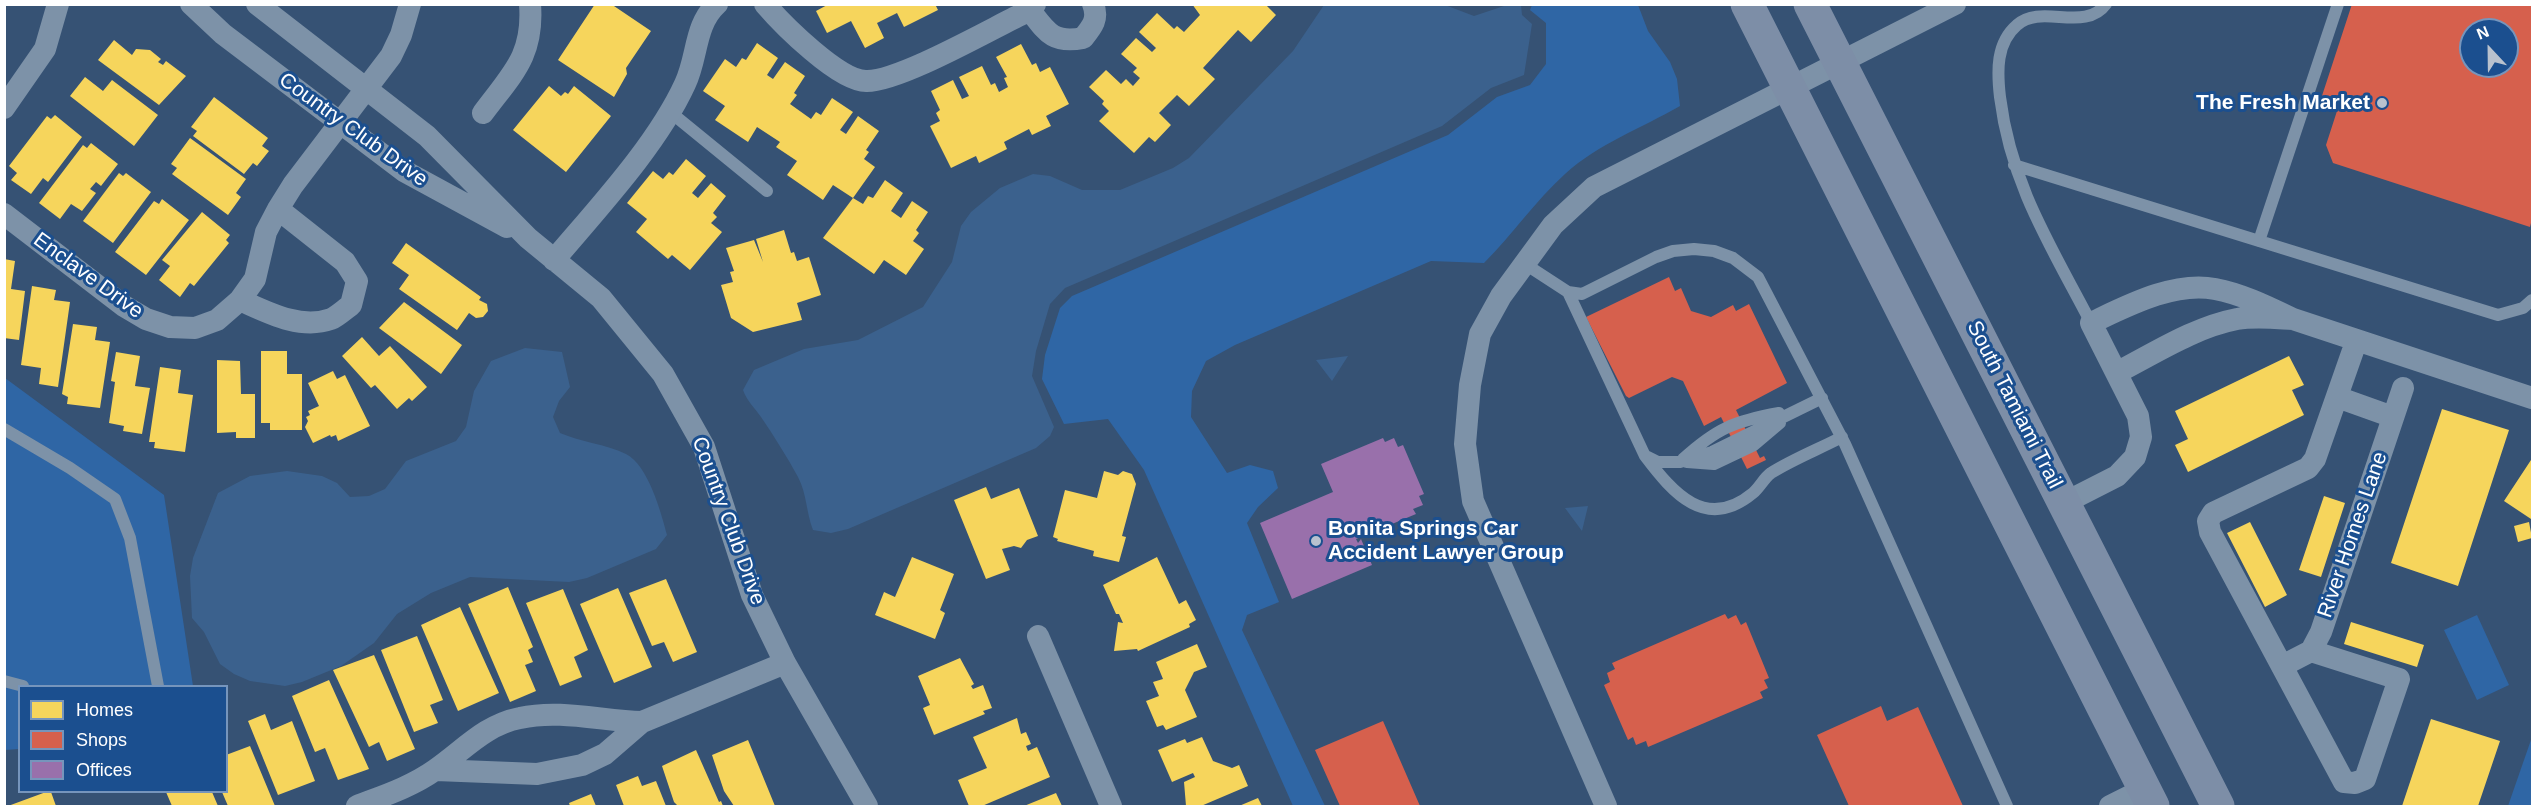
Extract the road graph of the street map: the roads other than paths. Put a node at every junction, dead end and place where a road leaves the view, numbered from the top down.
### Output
1 (58, 4) edge
2 (191, 4) edge
3 (257, 4) edge
4 (410, 4) edge
5 (530, 4) edge
6 (717, 4) edge
7 (765, 4) edge
8 (1093, 4) edge
9 (1747, 4) edge
10 (1810, 4) edge
11 (1955, 4) edge
12 (2106, 4) edge
13 (2338, 4) edge
14 (1032, 7) edge
15 (1931, 10) edge
16 (1840, 64) junction
17 (366, 88) junction
18 (1790, 89) junction
19 (4, 108) edge
20 (669, 111) junction
21 (483, 113) dead end
22 (340, 124) junction
23 (2014, 165) junction
24 (766, 191) dead end
25 (278, 209) junction
26 (4, 214) edge
27 (528, 238) junction
28 (2259, 241) junction
29 (554, 260) junction
30 (1525, 264) junction
31 (1568, 292) junction
32 (240, 300) junction
33 (2532, 300) edge
34 (2293, 319) junction
35 (2091, 323) junction
36 (2356, 342) junction
37 (2118, 372) junction
38 (2403, 388) dead end
39 (2337, 397) junction
40 (1822, 398) junction
41 (2532, 398) edge
42 (2393, 417) junction
43 (4, 429) edge
44 (1842, 437) junction
45 (1645, 456) junction
46 (2064, 502) junction
47 (1038, 636) dead end
48 (2311, 651) junction
49 (785, 663) junction
50 (2282, 666) junction
51 (158, 685) edge
52 (642, 722) junction
53 (436, 770) junction
54 (2149, 798) edge
55 (357, 807) edge
56 (867, 807) edge
57 (1111, 807) edge
58 (1606, 807) edge
59 (2007, 807) edge
60 (2110, 807) edge
61 (2218, 807) edge

1 - 19 street
2 - 22 street, Country Club Drive
3 - 17 street, Country Club Drive
4 - 17 street, Enclave Drive
5 - 21 street
6 - 20 street
7 - 14 street
8 - 14 street
9 - 18 main road
10 - 16 main road, South Tamiami Trail
11 - 15 street
12 - 23 lane
13 - 28 lane
15 - 16 street
16 - 18 street
16 - 46 main road, South Tamiami Trail
17 - 22 street, Enclave Drive
17 - 27 street, Country Club Drive
18 - 30 street
18 - 54 main road
20 - 24 lane
20 - 29 street
22 - 25 street, Enclave Drive
22 - 27 street, Country Club Drive
23 - 28 lane
23 - 35 lane
25 - 32 street, Enclave Drive
25 - 32 street
26 - 32 street, Enclave Drive
27 - 29 street, Country Club Drive
28 - 33 lane
29 - 49 street, Country Club Drive
30 - 31 lane
30 - 58 street
31 - 40 lane
31 - 45 lane
34 - 35 street
34 - 36 street
34 - 37 street
35 - 37 street
36 - 39 street
36 - 41 street
37 - 46 street
38 - 42 street, River Homes Lane
39 - 42 street
39 - 50 street
40 - 44 lane
40 - 45 lane
42 - 48 street, River Homes Lane
43 - 51 lane
44 - 45 lane
44 - 59 lane
46 - 61 main road, South Tamiami Trail
47 - 57 street
48 - 50 street
48 - 50 street
49 - 52 street
49 - 56 street, Country Club Drive
52 - 53 street
52 - 53 street
53 - 55 street
54 - 60 street

